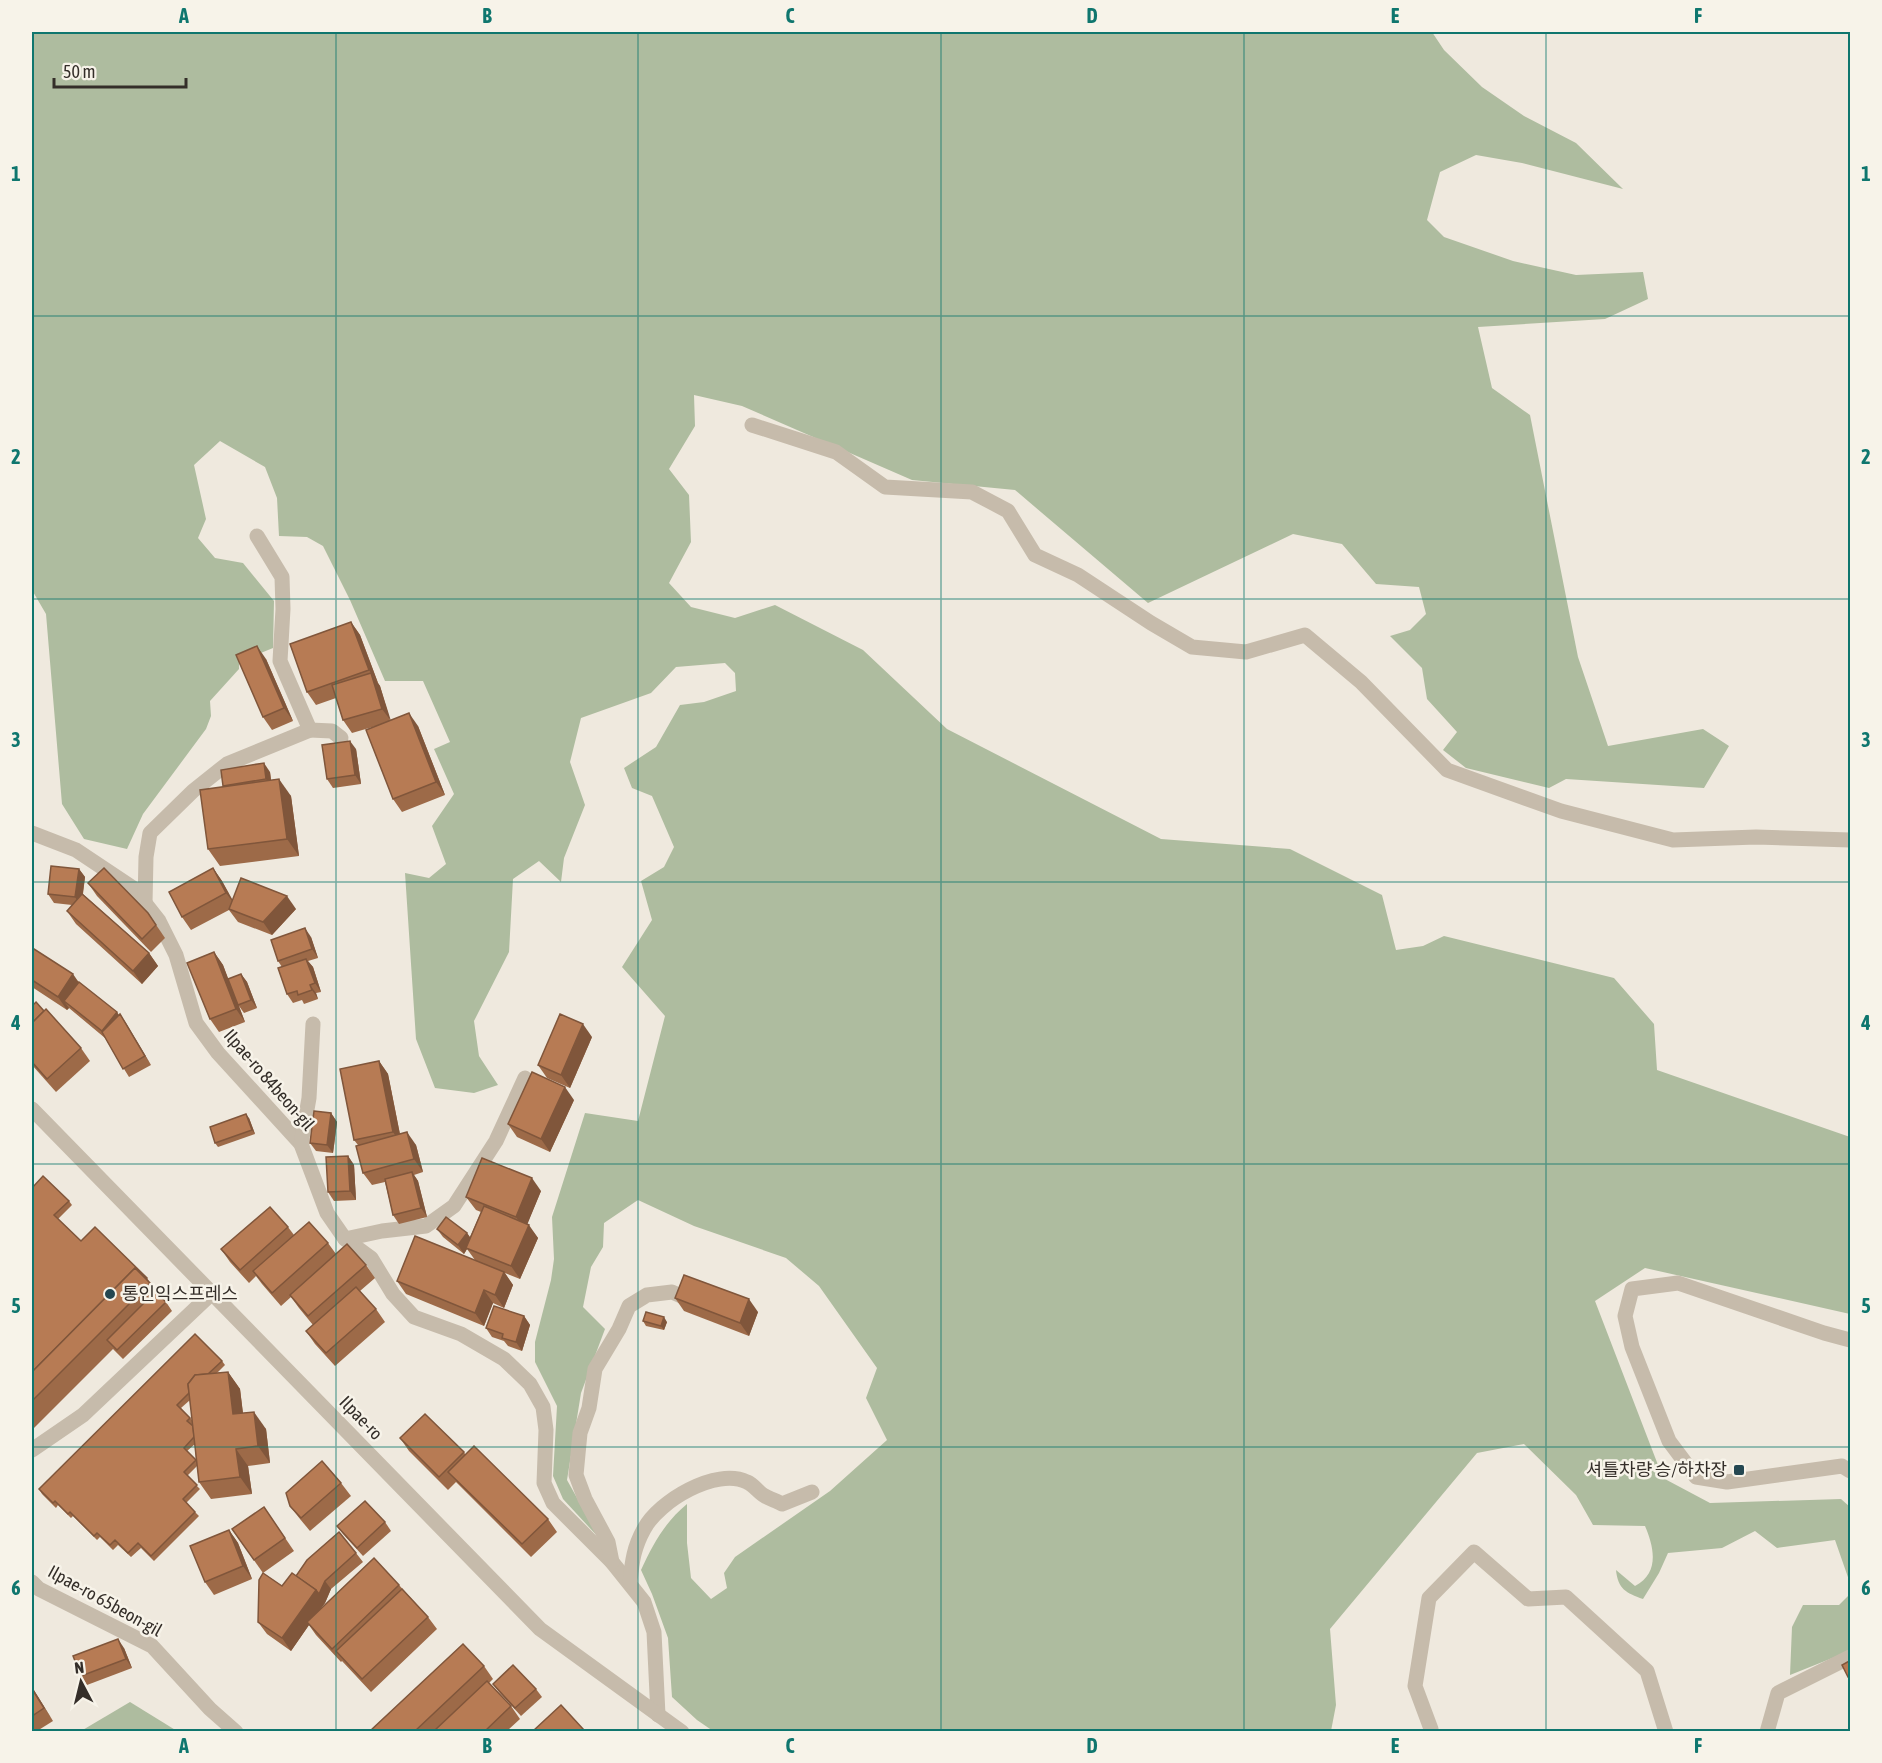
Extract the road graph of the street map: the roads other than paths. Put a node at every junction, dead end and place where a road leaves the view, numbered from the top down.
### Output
1 (752, 425) dead end
2 (257, 536) dead end
3 (310, 730) junction
4 (341, 738) dead end
5 (32, 833) edge
6 (1851, 840) edge
7 (145, 903) junction
8 (313, 1024) dead end
9 (525, 1078) dead end
10 (32, 1109) edge
11 (301, 1144) junction
12 (345, 1239) junction
13 (212, 1293) junction
14 (681, 1296) edge
15 (1851, 1340) edge
16 (32, 1450) edge
17 (1851, 1471) edge
18 (812, 1492) dead end
19 (612, 1562) junction
20 (630, 1582) junction
21 (34, 1588) edge
22 (1851, 1657) edge
23 (658, 1715) junction
24 (236, 1731) edge
25 (682, 1731) edge
26 (1430, 1731) edge
27 (1666, 1731) edge
28 (1767, 1731) edge

1 - 6 street
2 - 3 street
3 - 4 street
3 - 7 street
5 - 7 street, Ilpae-ro 84beon-gil
7 - 11 street, Ilpae-ro 84beon-gil
8 - 11 street
9 - 12 street
10 - 13 street, Ilpae-ro
11 - 12 street, Ilpae-ro 84beon-gil
12 - 19 street, Ilpae-ro 84beon-gil
13 - 16 street
13 - 23 street, Ilpae-ro
14 - 19 street
15 - 17 street
18 - 20 street
19 - 20 street, Ilpae-ro 84beon-gil
20 - 23 street, Ilpae-ro 84beon-gil
21 - 24 street, Ilpae-ro 65beon-gil
22 - 28 street
23 - 25 street, Ilpae-ro
26 - 27 street

